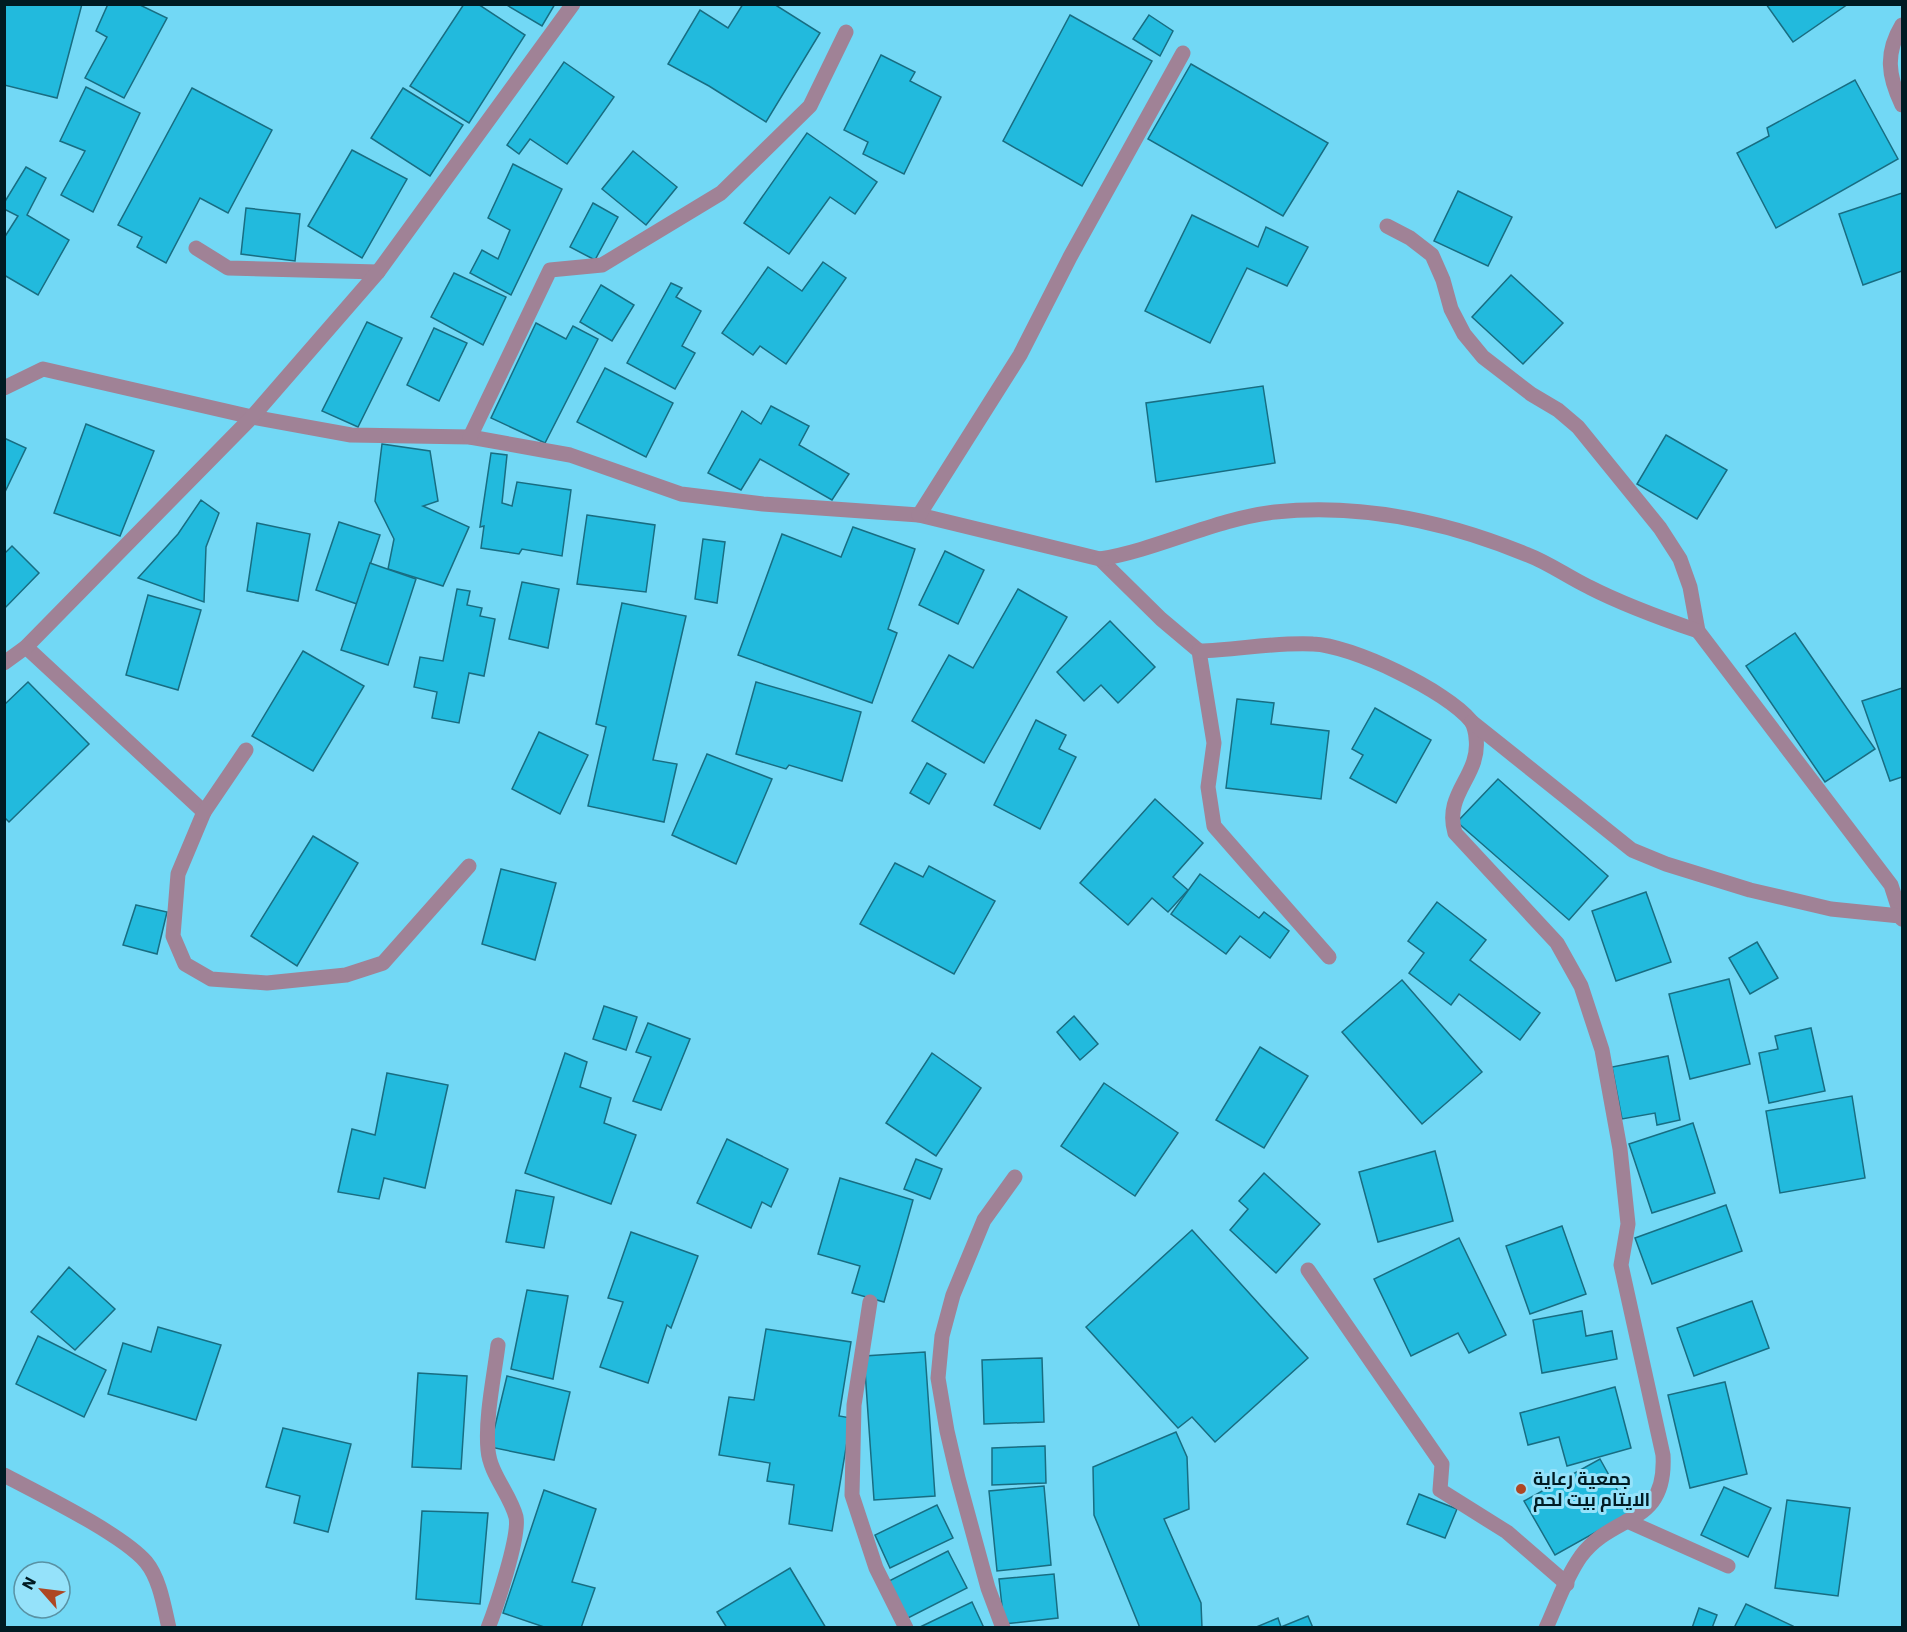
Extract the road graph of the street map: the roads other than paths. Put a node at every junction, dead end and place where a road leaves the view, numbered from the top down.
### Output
1 (573, 4) edge
2 (1902, 25) edge
3 (846, 33) dead end
4 (1183, 53) dead end
5 (1902, 105) edge
6 (1387, 226) dead end
7 (196, 248) dead end
8 (378, 272) junction
9 (4, 388) edge
10 (252, 417) junction
11 (470, 437) junction
12 (920, 515) junction
13 (1100, 559) junction
14 (1698, 631) junction
15 (26, 647) junction
16 (1199, 651) junction
17 (4, 663) edge
18 (1472, 722) junction
19 (246, 750) dead end
20 (204, 812) junction
21 (469, 866) dead end
22 (1901, 917) edge
23 (1329, 957) dead end
24 (1015, 1177) dead end
25 (1308, 1270) dead end
26 (870, 1302) dead end
27 (498, 1345) dead end
28 (4, 1475) edge
29 (1627, 1521) junction
30 (1728, 1566) dead end
31 (1567, 1584) junction
32 (169, 1628) edge
33 (488, 1628) edge
34 (906, 1628) edge
35 (1003, 1628) edge
36 (1546, 1628) edge

1 - 8 street
2 - 5 street
3 - 11 street
4 - 12 street
6 - 14 street
7 - 8 street
8 - 10 street
9 - 10 street
10 - 11 street
10 - 15 street
11 - 12 street
12 - 13 street
13 - 14 street
13 - 16 street
14 - 22 street
15 - 17 street
15 - 20 street
16 - 18 street
16 - 23 street
18 - 22 street
18 - 29 street
19 - 20 street
20 - 21 street
24 - 35 street
25 - 31 street
26 - 34 street
27 - 33 street
28 - 32 street
29 - 30 street
29 - 31 street
31 - 36 street

